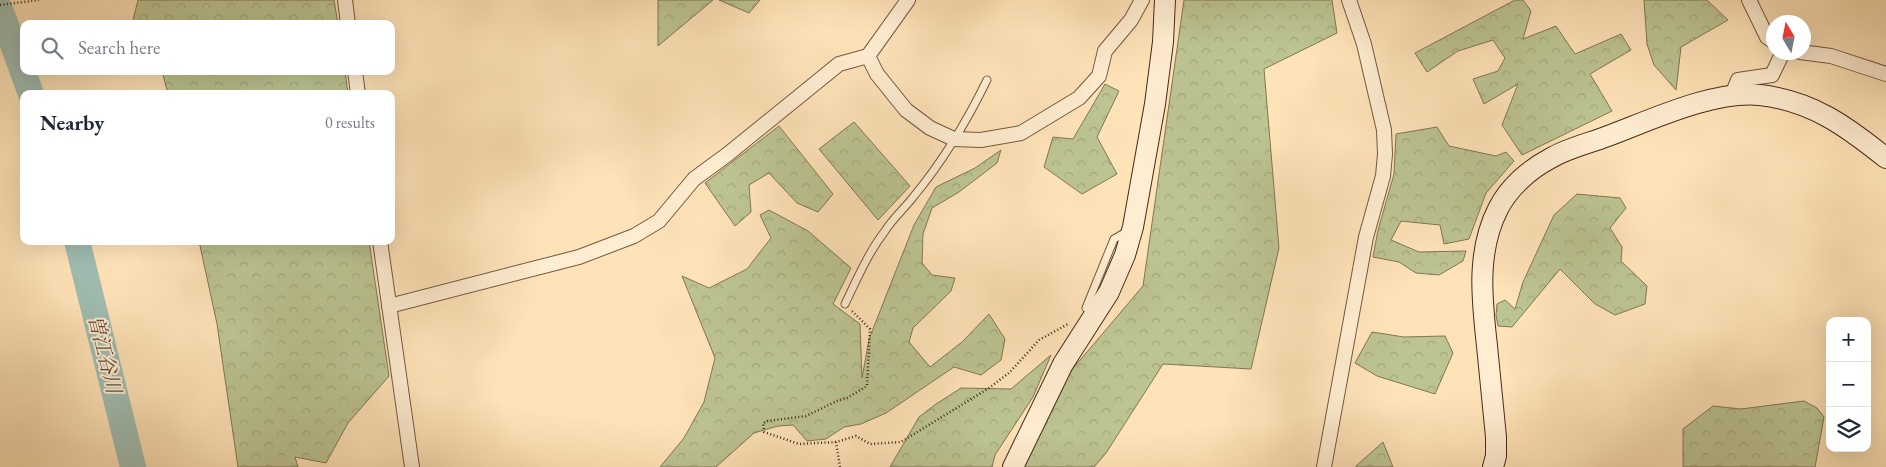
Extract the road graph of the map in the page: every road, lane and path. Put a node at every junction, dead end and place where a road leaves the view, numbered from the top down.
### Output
1 (39, 0) edge
2 (345, 0) edge
3 (908, 0) edge
4 (1142, 0) edge
5 (1165, 0) edge
6 (1349, 0) edge
7 (1749, 0) edge
8 (0, 6) edge
9 (348, 20) edge
10 (1766, 35) edge
11 (1811, 53) edge
12 (868, 56) junction
13 (1779, 60) edge
14 (1886, 74) edge
15 (356, 75) edge
16 (987, 80) dead end
17 (357, 90) edge
18 (1732, 95) junction
19 (954, 138) junction
20 (1886, 158) edge
21 (1133, 227) junction
22 (381, 245) edge
23 (845, 304) joint
24 (389, 306) junction
25 (1086, 308) joint
26 (836, 442) junction
27 (412, 467) edge
28 (840, 467) edge
29 (1013, 467) edge
30 (1324, 467) edge
31 (1493, 467) edge

1 - 8 path
2 - 9 street
3 - 12 street
4 - 19 street
5 - 21 street
6 - 30 street
7 - 10 street
11 - 14 street
12 - 19 street
12 - 24 street
13 - 18 street
15 - 17 street
16 - 19 lane
18 - 20 street
18 - 31 street
19 - 23 lane
21 - 25 lane
21 - 29 street
22 - 24 street
23 - 26 path
24 - 27 street
25 - 26 path
26 - 28 path

